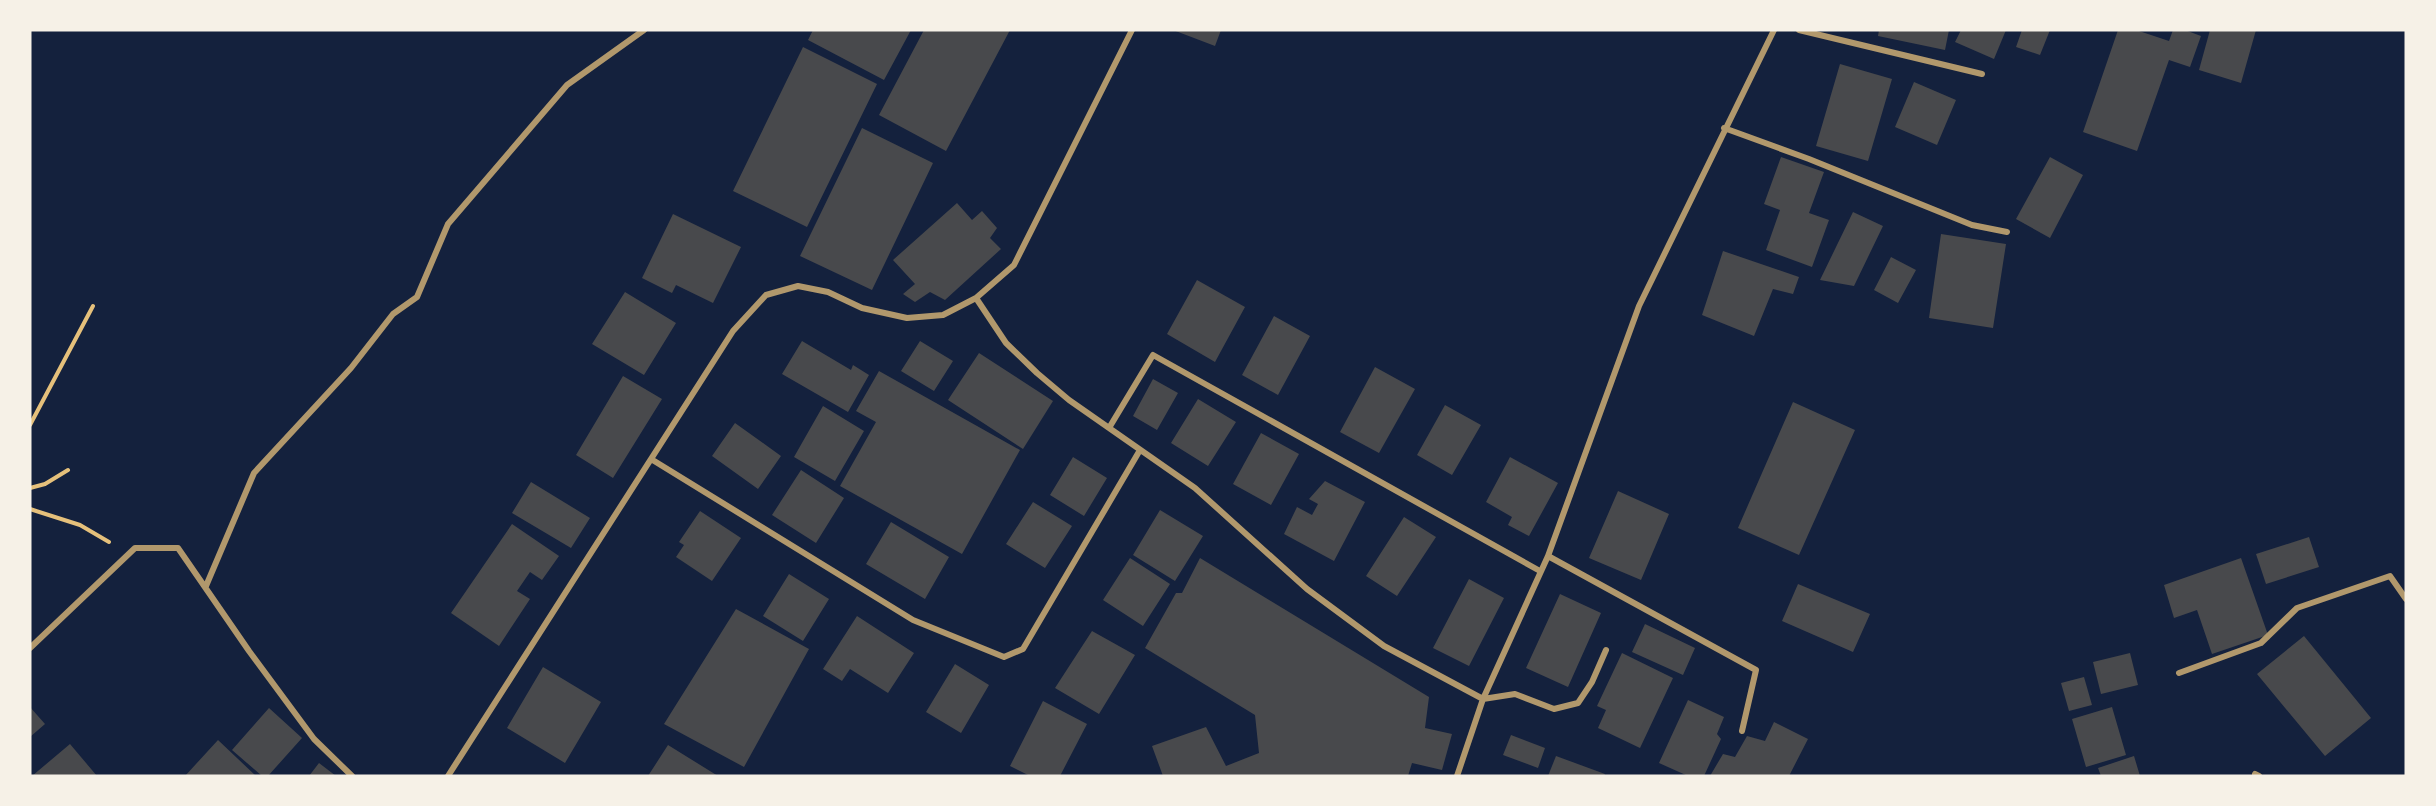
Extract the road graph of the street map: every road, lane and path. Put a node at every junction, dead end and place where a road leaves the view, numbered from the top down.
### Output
1 (644, 30) edge
2 (1132, 30) edge
3 (1774, 30) edge
4 (1799, 30) edge
5 (1982, 74) dead end
6 (1724, 128) junction
7 (2007, 232) dead end
8 (975, 298) junction
9 (93, 306) dead end
10 (30, 425) edge
11 (1109, 428) junction
12 (1140, 450) junction
13 (651, 459) junction
14 (68, 470) dead end
15 (30, 488) edge
16 (30, 508) edge
17 (130, 553) junction
18 (1548, 556) junction
19 (1540, 572) junction
20 (206, 586) junction
21 (2406, 599) edge
22 (30, 648) edge
23 (1606, 651) dead end
24 (2179, 673) dead end
25 (1483, 699) junction
26 (1742, 731) dead end
27 (352, 776) edge
28 (448, 776) edge
29 (1457, 776) edge

1 - 20 street
2 - 8 street
3 - 6 street
4 - 5 street
6 - 7 street
6 - 18 street
8 - 11 street
8 - 13 street
9 - 10 path
11 - 12 street
11 - 19 street
12 - 13 street
12 - 25 street
13 - 28 street
14 - 15 path
16 - 17 path
17 - 20 street
17 - 22 street
18 - 19 street
18 - 26 street
19 - 25 street
20 - 27 street
21 - 24 street
23 - 25 street
25 - 29 street

